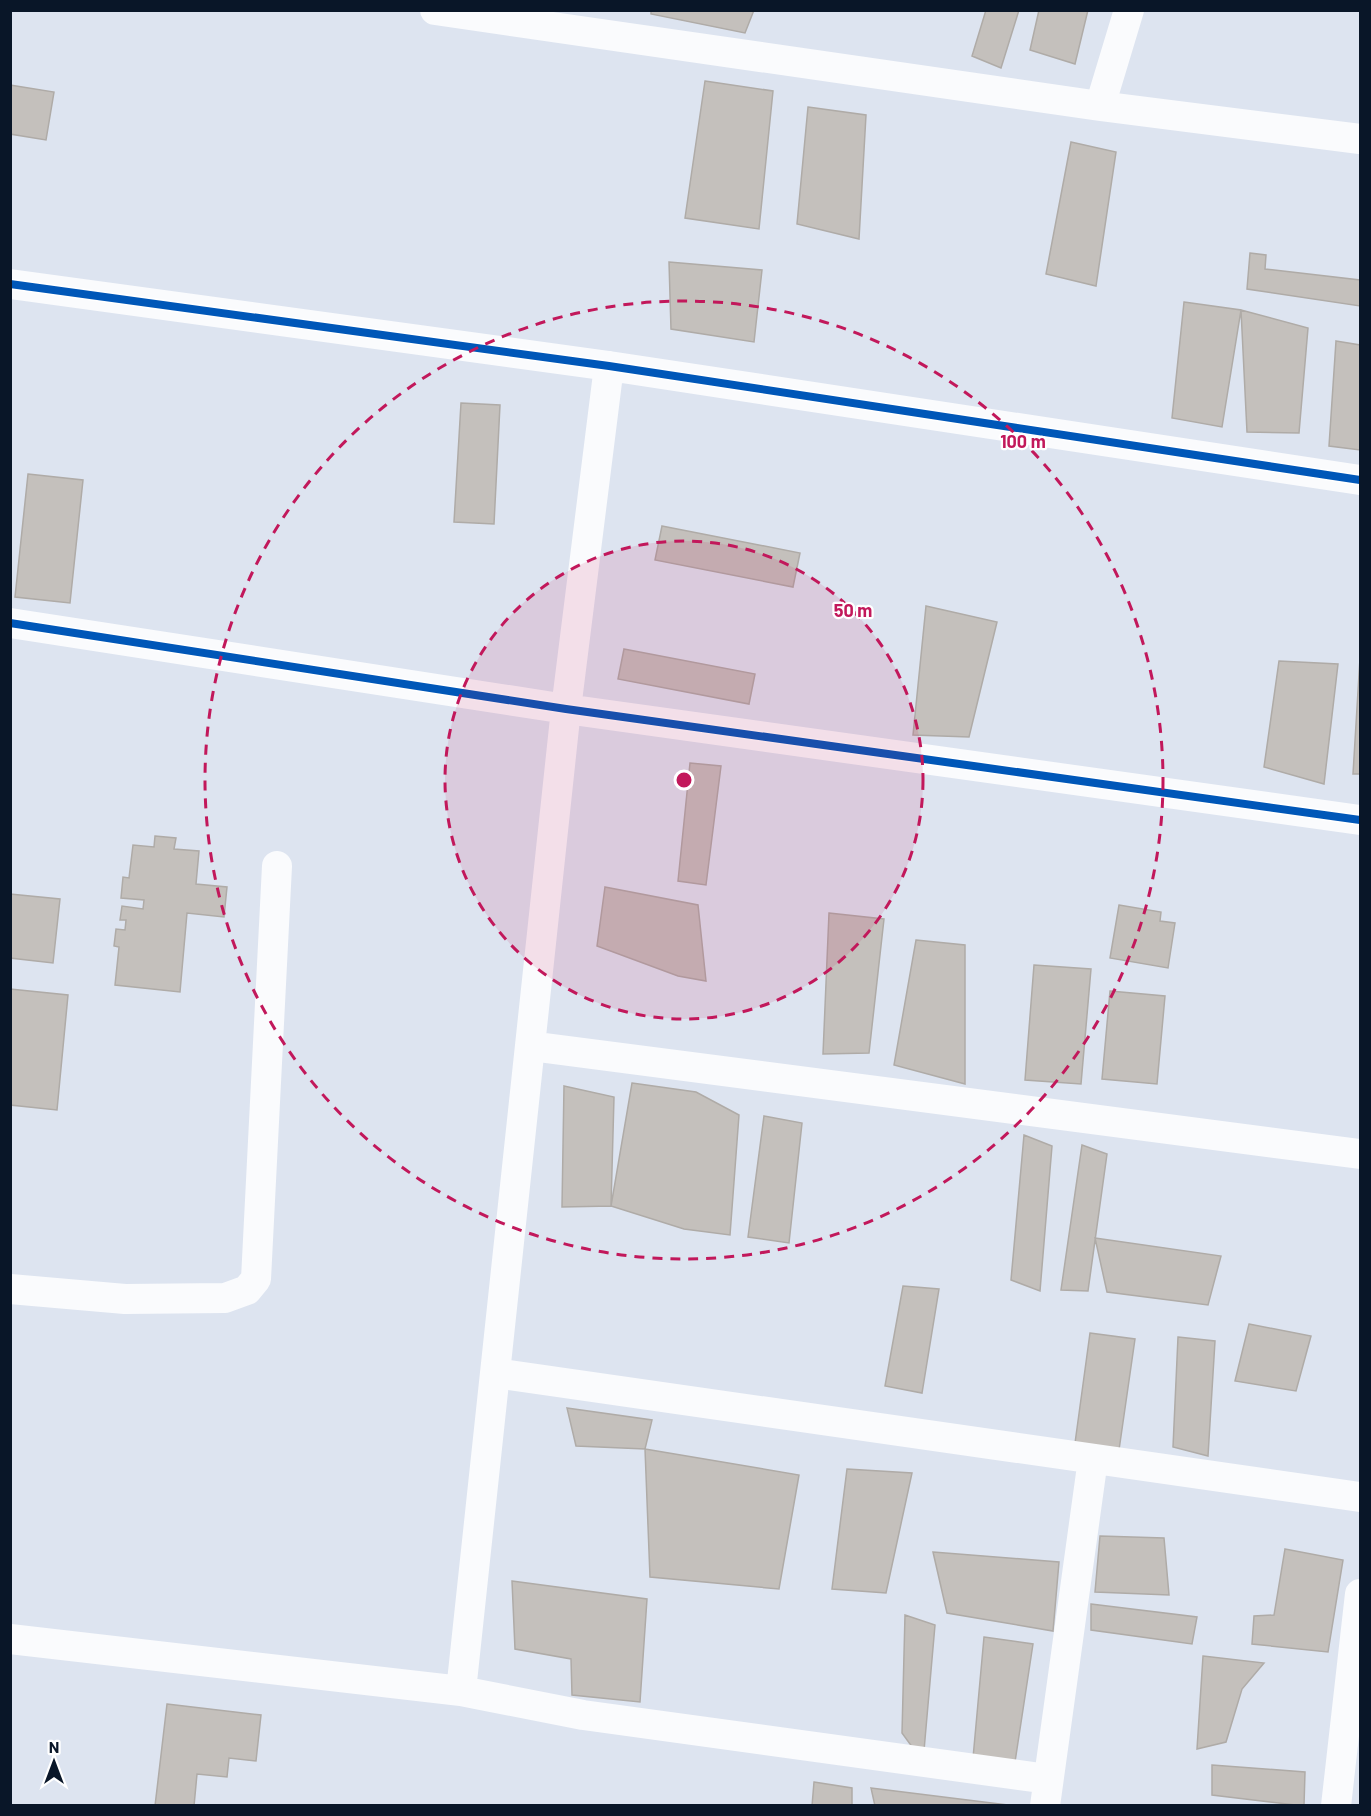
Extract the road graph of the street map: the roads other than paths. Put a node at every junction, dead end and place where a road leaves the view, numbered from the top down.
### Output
1 (435, 10) edge
2 (1129, 10) edge
3 (1100, 106) junction
4 (1360, 139) edge
5 (10, 284) edge
6 (609, 366) junction
7 (1360, 480) edge
8 (10, 623) edge
9 (566, 709) junction
10 (1360, 820) edge
11 (277, 866) dead end
12 (530, 1046) junction
13 (1360, 1155) edge
14 (10, 1289) edge
15 (495, 1373) junction
16 (1093, 1459) junction
17 (1360, 1497) edge
18 (1360, 1594) edge
19 (10, 1640) edge
20 (460, 1691) junction
21 (1047, 1792) edge
22 (1336, 1806) edge

1 - 3 street
2 - 3 street
3 - 4 street
5 - 6 street
6 - 7 street
6 - 9 street
8 - 9 street
9 - 10 street
9 - 12 street
11 - 14 street
12 - 13 street
12 - 15 street
15 - 16 street
15 - 20 street
16 - 17 street
16 - 21 street
18 - 22 street
19 - 20 street
20 - 21 street

